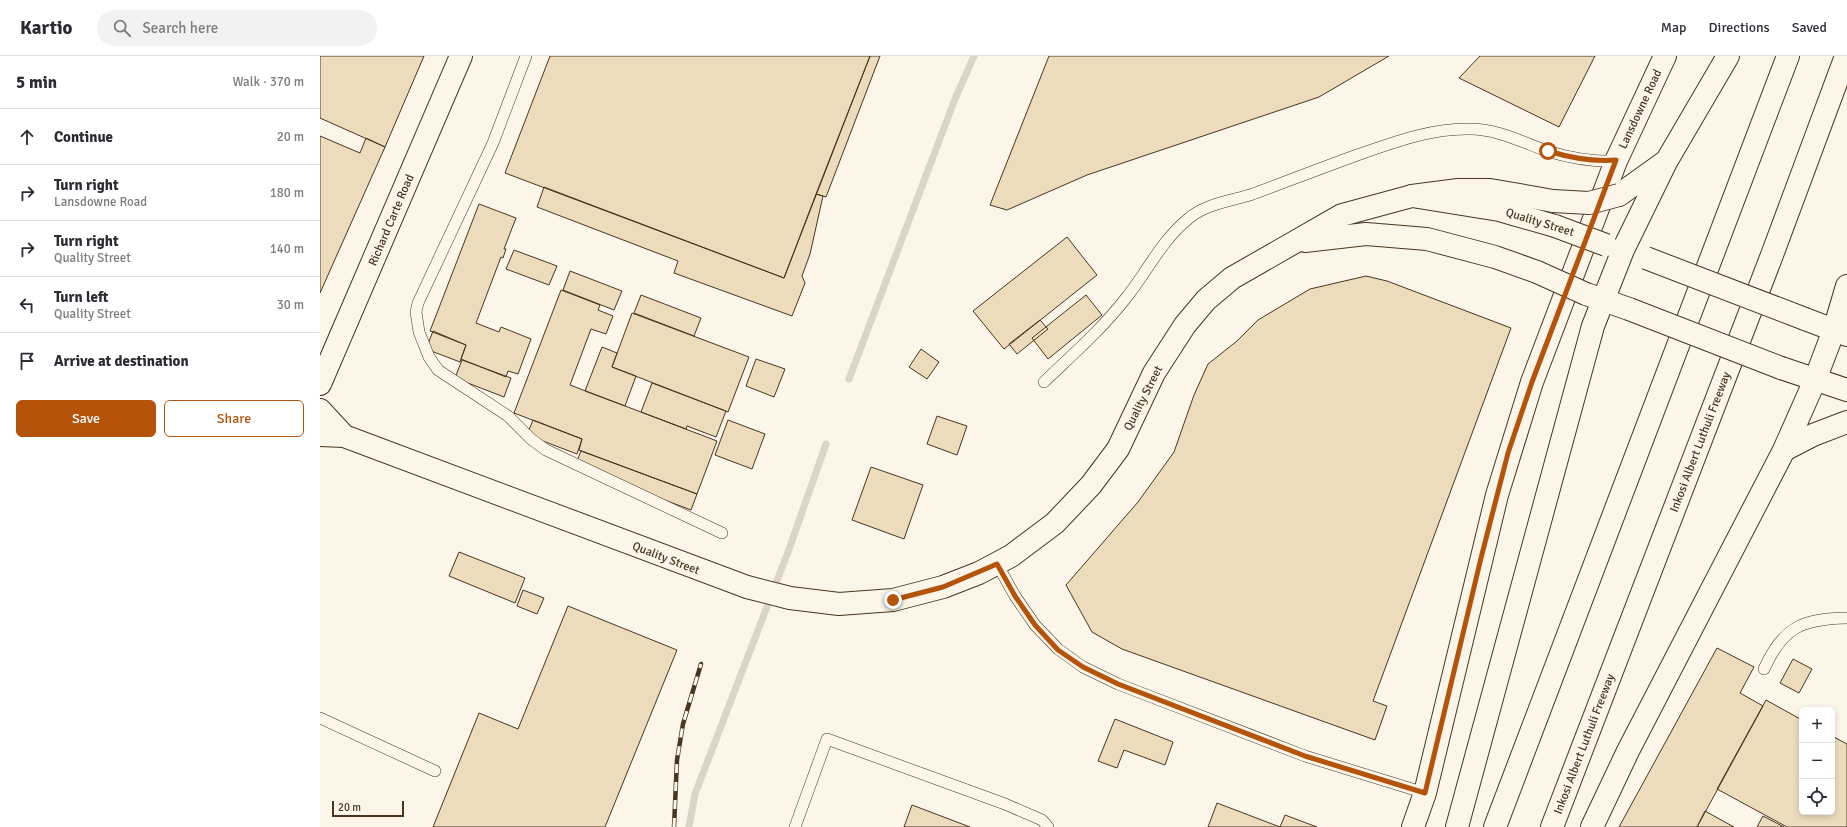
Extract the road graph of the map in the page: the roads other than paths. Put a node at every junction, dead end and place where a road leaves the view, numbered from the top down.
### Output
1 (461, 56) edge
2 (526, 56) edge
3 (1665, 56) edge
4 (1728, 56) edge
5 (1788, 56) edge
6 (1846, 56) edge
7 (1616, 160) junction
8 (1666, 162) junction
9 (1412, 196) junction
10 (1298, 241) junction
11 (1615, 247) junction
12 (1847, 286) edge
13 (1595, 297) junction
14 (343, 332) junction
15 (1840, 333) edge
16 (320, 344) edge
17 (1815, 380) junction
18 (1044, 382) dead end
19 (320, 384) edge
20 (1847, 390) edge
21 (320, 410) edge
22 (1847, 422) edge
23 (320, 435) edge
24 (344, 436) junction
25 (1784, 450) junction
26 (722, 533) dead end
27 (997, 564) junction
28 (1847, 618) edge
29 (1764, 669) dead end
30 (320, 718) edge
31 (435, 771) dead end
32 (1425, 793) junction
33 (795, 827) edge
34 (1048, 827) edge
35 (1413, 827) edge
36 (1457, 827) edge
37 (1495, 827) edge
38 (1552, 827) edge
39 (1592, 827) edge

1 - 14 main road, Richard Carte Road
2 - 26 lane
3 - 7 main road, Lansdowne Road
4 - 8 main road
5 - 37 main road
6 - 38 main road, Inkosi Albert Luthuli Freeway
7 - 18 lane
7 - 32 main road, Lansdowne Road
8 - 9 main road, bridge
8 - 11 main road
9 - 10 main road, Quality Street
9 - 11 main road, Quality Street, bridge
10 - 13 main road, Quality Street, bridge
10 - 27 main road, Quality Street
11 - 13 main road
11 - 15 main road, Quality Street, bridge
12 - 15 main road
13 - 17 main road, Quality Street, bridge
13 - 36 main road
14 - 16 main road
14 - 19 main road, Richard Carte Road
15 - 17 main road
17 - 20 main road, Quality Street
17 - 25 main road
21 - 24 main road, Quality Street
22 - 25 main road
23 - 24 main road, Quality Street
24 - 27 main road, Quality Street
25 - 39 main road
27 - 32 lane
28 - 29 lane
30 - 31 lane
32 - 35 main road, Lansdowne Road
33 - 34 lane

